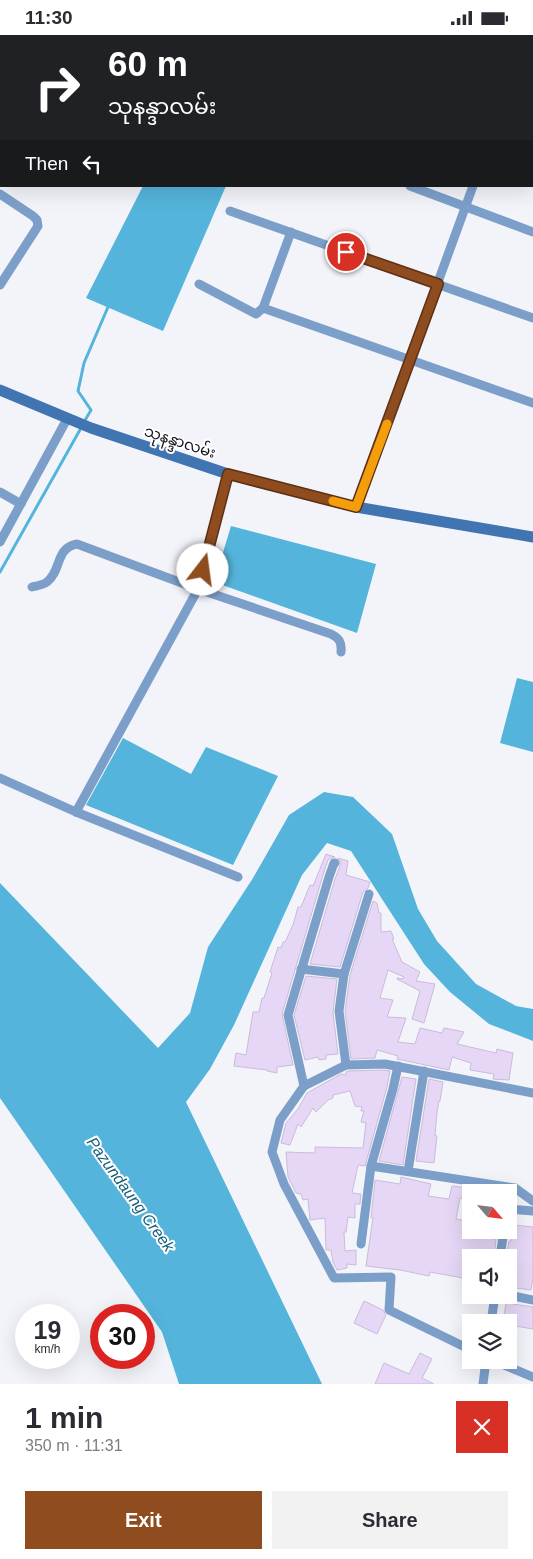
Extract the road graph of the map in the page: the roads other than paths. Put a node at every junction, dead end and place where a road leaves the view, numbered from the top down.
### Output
1 (413, 187) edge
2 (473, 187) edge
3 (0, 194) edge
4 (465, 207) junction
5 (230, 211) dead end
6 (291, 232) junction
7 (533, 232) edge
8 (199, 284) dead end
9 (438, 284) junction
10 (1, 285) edge
11 (264, 308) junction
12 (533, 318) edge
13 (411, 360) junction
14 (0, 390) edge
15 (533, 403) edge
16 (67, 419) junction
17 (228, 474) junction
18 (0, 492) edge
19 (22, 504) junction
20 (356, 507) junction
21 (533, 537) edge
22 (0, 542) edge
23 (32, 587) dead end
24 (198, 589) junction
25 (341, 651) dead end
26 (0, 778) edge
27 (76, 812) junction
28 (335, 863) dead end
29 (238, 877) dead end
30 (369, 894) dead end
31 (301, 969) junction
32 (344, 974) junction
33 (346, 1065) junction
34 (398, 1066) junction
35 (424, 1071) junction
36 (304, 1086) junction
37 (533, 1093) edge
38 (372, 1166) junction
39 (408, 1171) junction
40 (533, 1201) edge
41 (518, 1210) edge
42 (533, 1211) edge
43 (361, 1245) dead end
44 (517, 1297) edge
45 (533, 1300) edge
46 (462, 1346) edge
47 (485, 1369) edge
48 (514, 1369) edge
49 (533, 1377) edge
50 (483, 1384) edge

1 - 4 street
2 - 4 street
3 - 10 street
4 - 7 street
4 - 9 street
5 - 6 street
6 - 9 street
6 - 11 street
8 - 11 street
9 - 12 street
9 - 13 street
11 - 13 street
13 - 15 street
13 - 20 street
14 - 16 main road, သုနန္ဒာလမ်း
16 - 17 main road, သုနန္ဒာလမ်း
16 - 19 street
17 - 20 main road, သုနန္ဒာလမ်း
17 - 24 street
18 - 19 street
19 - 22 street
20 - 21 main road, သုနန္ဒာလမ်း
23 - 24 street
24 - 25 street
24 - 27 street
26 - 27 street
27 - 29 street
28 - 31 street
30 - 32 street
31 - 32 street
31 - 36 street
32 - 33 street
33 - 34 street
33 - 36 street
34 - 35 street
34 - 38 street
35 - 37 street
35 - 39 street
36 - 46 street
38 - 39 street
38 - 43 street
39 - 40 street
41 - 42 street
44 - 45 street
47 - 50 street
48 - 49 street

